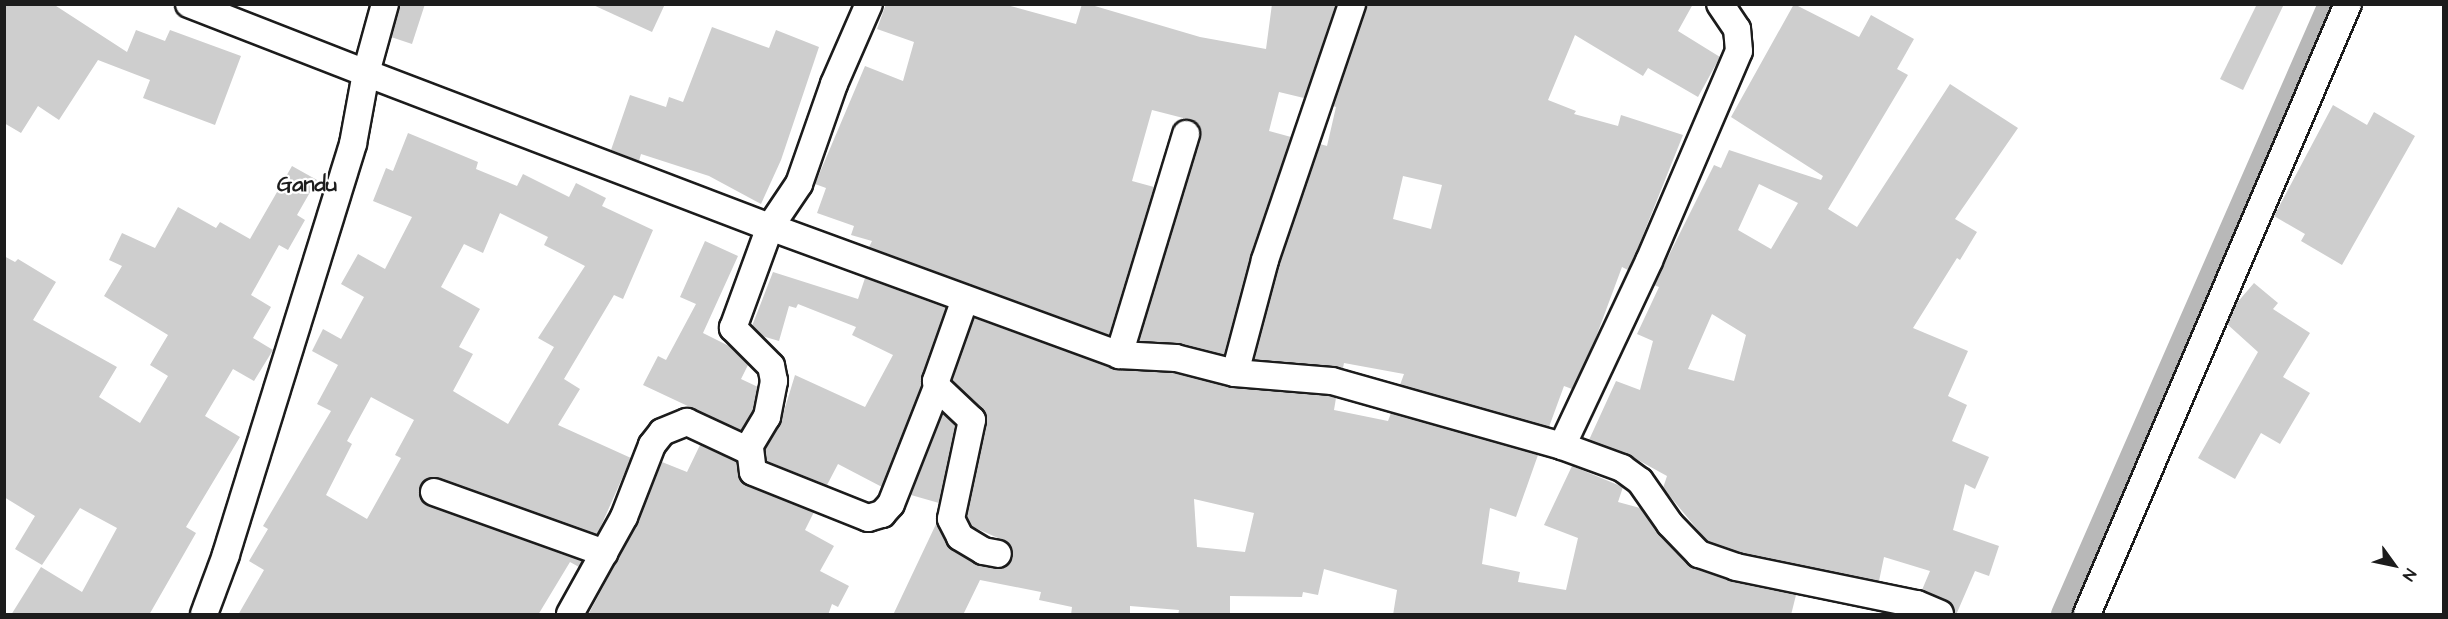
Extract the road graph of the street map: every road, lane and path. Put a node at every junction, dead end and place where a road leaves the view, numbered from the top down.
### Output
1 (189, 4) edge
2 (385, 4) edge
3 (869, 4) edge
4 (1352, 4) edge
5 (1720, 4) edge
6 (2348, 4) edge
7 (366, 73) junction
8 (1186, 134) dead end
9 (770, 227) junction
10 (965, 298) junction
11 (1119, 354) junction
12 (1235, 373) junction
13 (937, 387) junction
14 (1562, 446) junction
15 (750, 448) junction
16 (434, 492) dead end
17 (604, 553) junction
18 (998, 554) dead end
19 (1871, 605) edge
20 (204, 615) edge
21 (570, 615) edge
22 (1940, 615) edge
23 (2087, 615) edge

1 - 7 street
2 - 7 street
3 - 9 street
4 - 12 street
5 - 14 street
6 - 23 street
7 - 9 street
7 - 20 street
8 - 11 street
9 - 10 street
9 - 15 street
10 - 11 street
10 - 13 street
11 - 12 street
12 - 14 street
13 - 15 street
13 - 18 street
14 - 19 street
15 - 17 street
16 - 17 street
17 - 21 street
19 - 22 street

